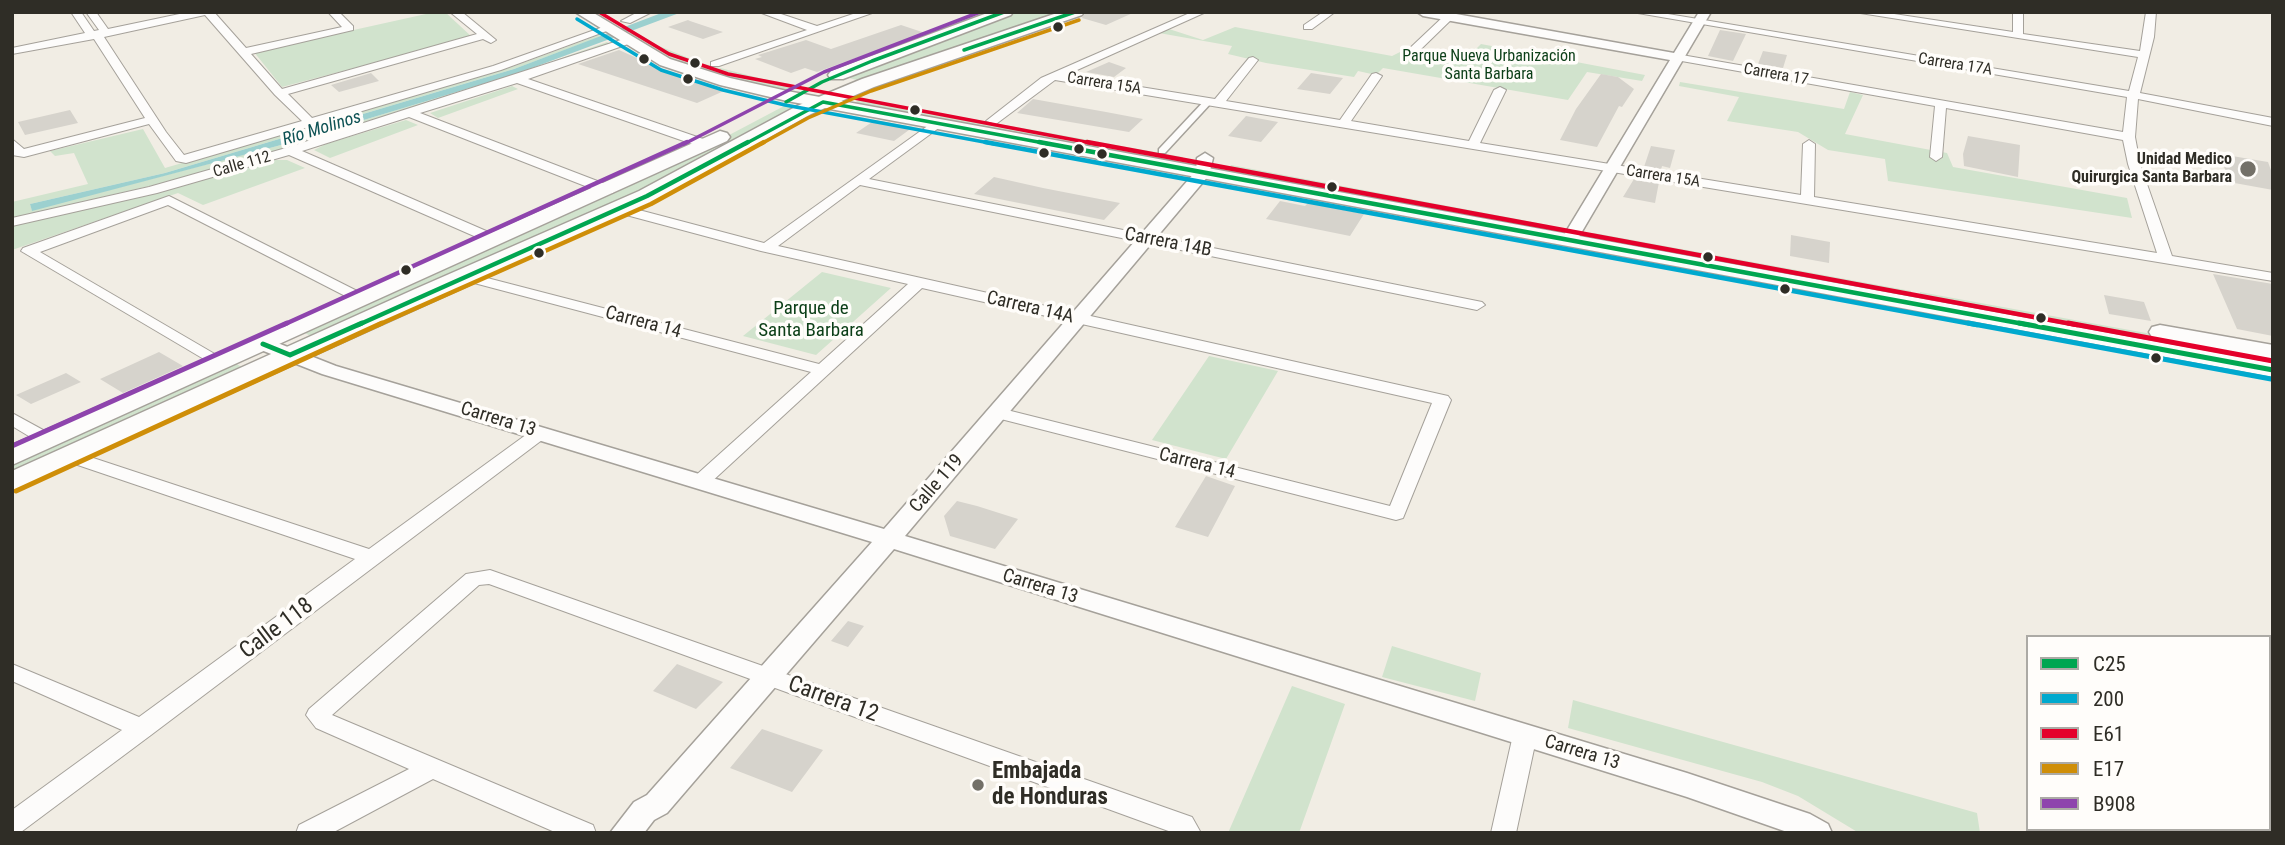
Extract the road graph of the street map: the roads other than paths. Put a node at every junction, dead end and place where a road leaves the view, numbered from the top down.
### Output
1 (76, 12) edge
2 (91, 12) edge
3 (206, 12) edge
4 (333, 12) edge
5 (455, 12) edge
6 (582, 12) edge
7 (612, 12) edge
8 (648, 12) edge
9 (764, 12) edge
10 (870, 12) edge
11 (1005, 12) edge
12 (1076, 12) edge
13 (1201, 12) edge
14 (1330, 12) edge
15 (1423, 12) edge
16 (1637, 12) edge
17 (1858, 12) edge
18 (2018, 12) edge
19 (2151, 12) edge
20 (1449, 17) junction
21 (1701, 17) edge
22 (633, 26) junction
23 (1308, 27) dead end
24 (817, 30) junction
25 (98, 34) junction
26 (618, 35) junction
27 (2018, 36) junction
28 (1415, 50) dead end
29 (12, 51) edge
30 (244, 52) junction
31 (2144, 55) junction
32 (1676, 57) junction
33 (1253, 60) dead end
34 (715, 64) junction
35 (1054, 76) junction
36 (1376, 76) dead end
37 (517, 79) junction
38 (1500, 90) dead end
39 (279, 93) junction
40 (844, 93) junction
41 (2133, 95) junction
42 (809, 96) junction
43 (1214, 102) junction
44 (1941, 104) junction
45 (411, 114) junction
46 (152, 120) junction
47 (992, 121) junction
48 (2273, 122) edge
49 (310, 123) junction
50 (936, 124) junction
51 (1343, 124) junction
52 (2129, 137) junction
53 (705, 144) junction
54 (1809, 144) dead end
55 (1473, 145) junction
56 (16, 148) edge
57 (290, 151) junction
58 (1162, 151) junction
59 (1936, 157) dead end
60 (1205, 165) junction
61 (1613, 168) junction
62 (858, 181) junction
63 (614, 199) junction
64 (1807, 200) junction
65 (12, 222) edge
66 (1573, 233) junction
67 (1147, 239) junction
68 (495, 240) junction
69 (766, 248) junction
70 (2166, 260) junction
71 (464, 276) junction
72 (2273, 277) edge
73 (918, 283) junction
74 (362, 299) junction
75 (1477, 305) dead end
76 (1079, 319) junction
77 (263, 344) junction
78 (2273, 352) edge
79 (290, 355) junction
80 (219, 363) junction
81 (823, 370) junction
82 (2273, 370) edge
83 (999, 413) junction
84 (12, 418) edge
85 (540, 433) junction
86 (58, 448) junction
87 (12, 456) edge
88 (701, 481) junction
89 (12, 483) edge
90 (1396, 514) joint
91 (888, 540) junction
92 (373, 558) junction
93 (12, 672) edge
94 (769, 677) junction
95 (143, 729) junction
96 (1525, 736) junction
97 (432, 768) junction
98 (657, 804) junction
99 (12, 824) edge
100 (308, 833) edge
101 (584, 833) edge
102 (625, 833) edge
103 (639, 833) edge
104 (1189, 833) edge
105 (1503, 833) edge
106 (1817, 833) edge

1 - 25 street
2 - 25 street
3 - 25 street
3 - 30 street
4 - 30 street
5 - 39 street
6 - 26 main road
7 - 22 main road
8 - 22 street
9 - 24 street
10 - 24 street
11 - 42 main road
12 - 40 main road
13 - 35 street
14 - 23 street
15 - 20 street, Carrera 17
16 - 21 street, Carrera 17A
17 - 27 street
18 - 27 street
19 - 31 street
20 - 28 street
20 - 32 street, Carrera 17
21 - 32 street
21 - 41 street, Carrera 17A
22 - 34 main road
24 - 34 street
25 - 29 street
25 - 46 street
26 - 37 street, Calle 112
26 - 42 main road
26 - 49 street, Calle 112
27 - 31 street
30 - 39 street
31 - 41 street
32 - 44 street, Carrera 17
32 - 61 street
33 - 43 street
34 - 42 main road
35 - 43 street, Carrera 15A
35 - 47 street
36 - 51 street
37 - 45 street, Calle 112
37 - 53 street
38 - 55 street
39 - 49 street
40 - 42 main road
40 - 47 main road
41 - 48 street, Carrera 17A
41 - 52 street
42 - 50 main road
42 - 53 main road
42 - 63 main road
43 - 51 street, Carrera 15A
43 - 58 street
44 - 52 street, Carrera 17
44 - 59 street
45 - 57 street, Calle 112
45 - 63 street, Carrera 14A
46 - 49 street, Calle 112
46 - 56 street
47 - 58 main road
50 - 60 main road
50 - 62 street
51 - 55 street, Carrera 15A
52 - 70 street
53 - 63 main road
54 - 64 street
55 - 61 street, Carrera 15A
57 - 65 street, Calle 112
57 - 68 street
58 - 60 main road
60 - 66 main road
60 - 67 street, Calle 119
61 - 64 street, Carrera 15A
61 - 66 street
62 - 67 street, Carrera 14B
62 - 69 street
63 - 68 main road
63 - 69 street, Carrera 14A
63 - 71 main road
64 - 70 street, Carrera 15A
66 - 78 main road
66 - 82 main road
67 - 75 street, Carrera 14B
67 - 76 street, Calle 119
68 - 74 main road
69 - 73 street, Carrera 14A
70 - 72 street, Carrera 15A
71 - 79 main road
71 - 81 street, Carrera 14
73 - 76 street, Carrera 14A
73 - 81 street
74 - 77 main road
74 - 80 street
76 - 83 street, Calle 119
76 - 90 street, Carrera 14A
77 - 79 street, Carrera 13
77 - 80 main road
79 - 85 street, Carrera 13
79 - 86 main road
80 - 86 main road
81 - 88 street
83 - 90 street, Carrera 14
83 - 91 street, Calle 119
84 - 86 street
85 - 88 street, Carrera 13
85 - 92 street, Calle 118
86 - 87 main road
86 - 89 main road
86 - 92 street
88 - 91 street, Carrera 13
91 - 94 street, Calle 119
91 - 96 street, Carrera 13
92 - 95 street, Calle 118
93 - 95 street
94 - 97 street, Carrera 12
94 - 98 street, Calle 119
94 - 104 street, Carrera 12
95 - 99 street, Calle 118
96 - 105 street
96 - 106 street, Carrera 13
97 - 100 street
97 - 101 street
98 - 102 street, Calle 119
98 - 103 street, Calle 119

